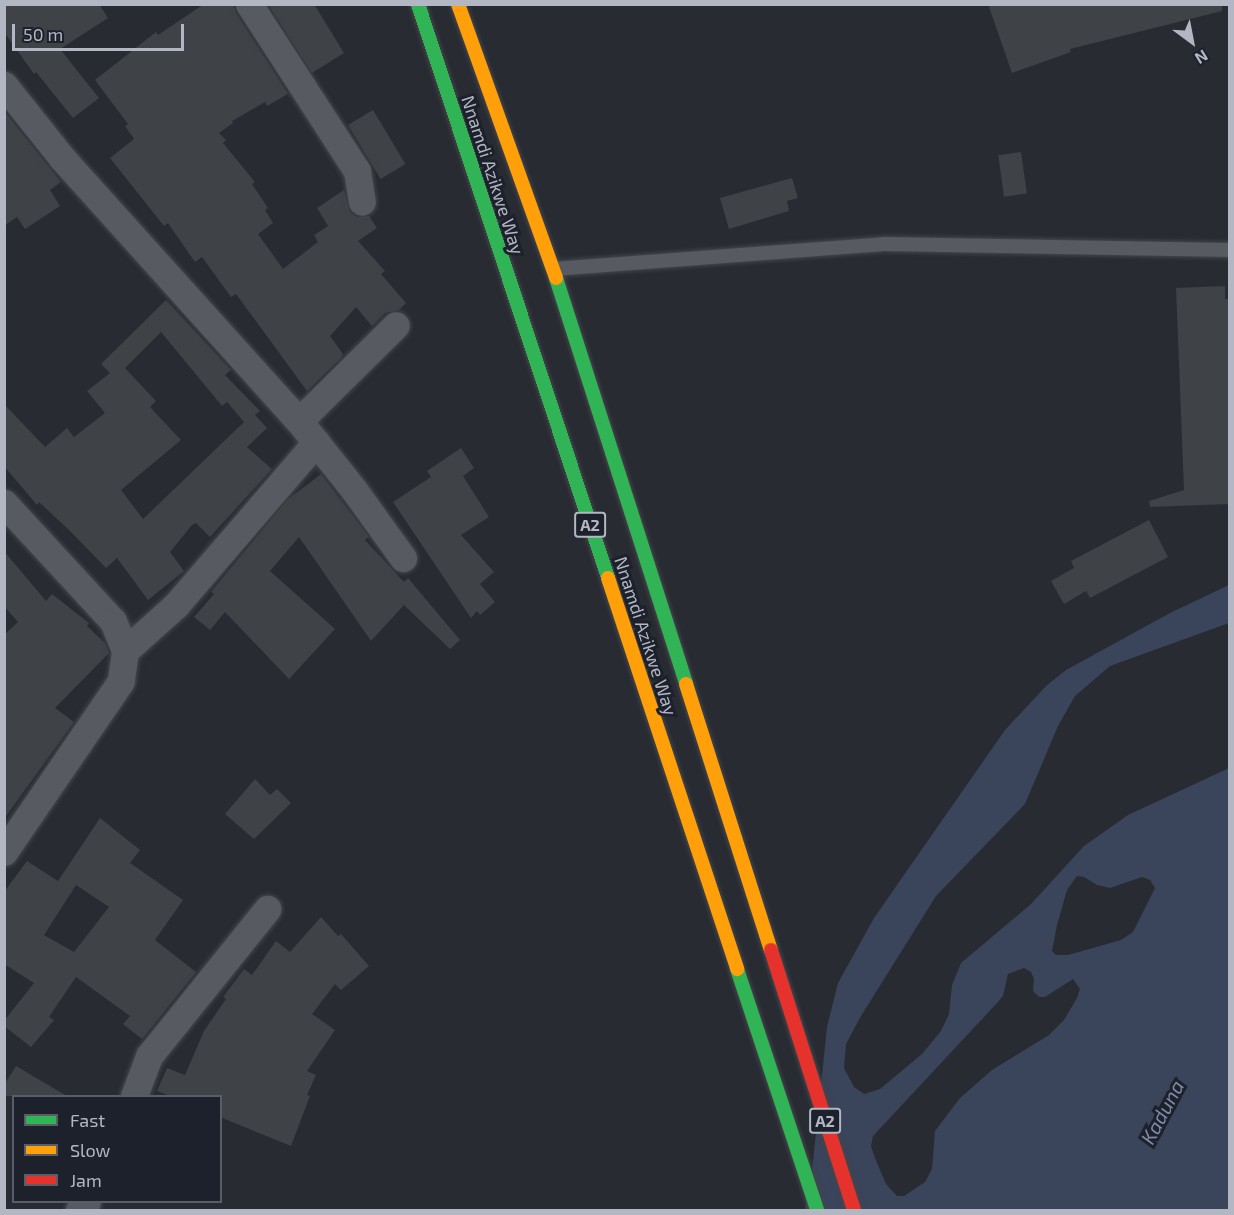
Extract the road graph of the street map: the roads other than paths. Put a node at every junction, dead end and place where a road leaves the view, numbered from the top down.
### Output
1 (249, 4) edge
2 (418, 4) edge
3 (458, 4) edge
4 (4, 85) edge
5 (362, 202) dead end
6 (1230, 250) edge
7 (553, 269) junction
8 (396, 325) dead end
9 (299, 421) junction
10 (316, 442) junction
11 (4, 503) edge
12 (403, 558) dead end
13 (125, 651) junction
14 (7, 844) edge
15 (267, 909) dead end
16 (134, 1095) edge
17 (817, 1210) edge
18 (854, 1210) edge

1 - 5 street
2 - 17 highway, Nnamdi Azikwe Way / A2
3 - 7 highway, Nnamdi Azikwe Way / A2
4 - 9 street
6 - 7 lane
7 - 18 highway, Nnamdi Azikwe Way / A2
8 - 9 street
9 - 10 street
10 - 12 street
10 - 13 street
11 - 13 street
13 - 14 street
15 - 16 street

